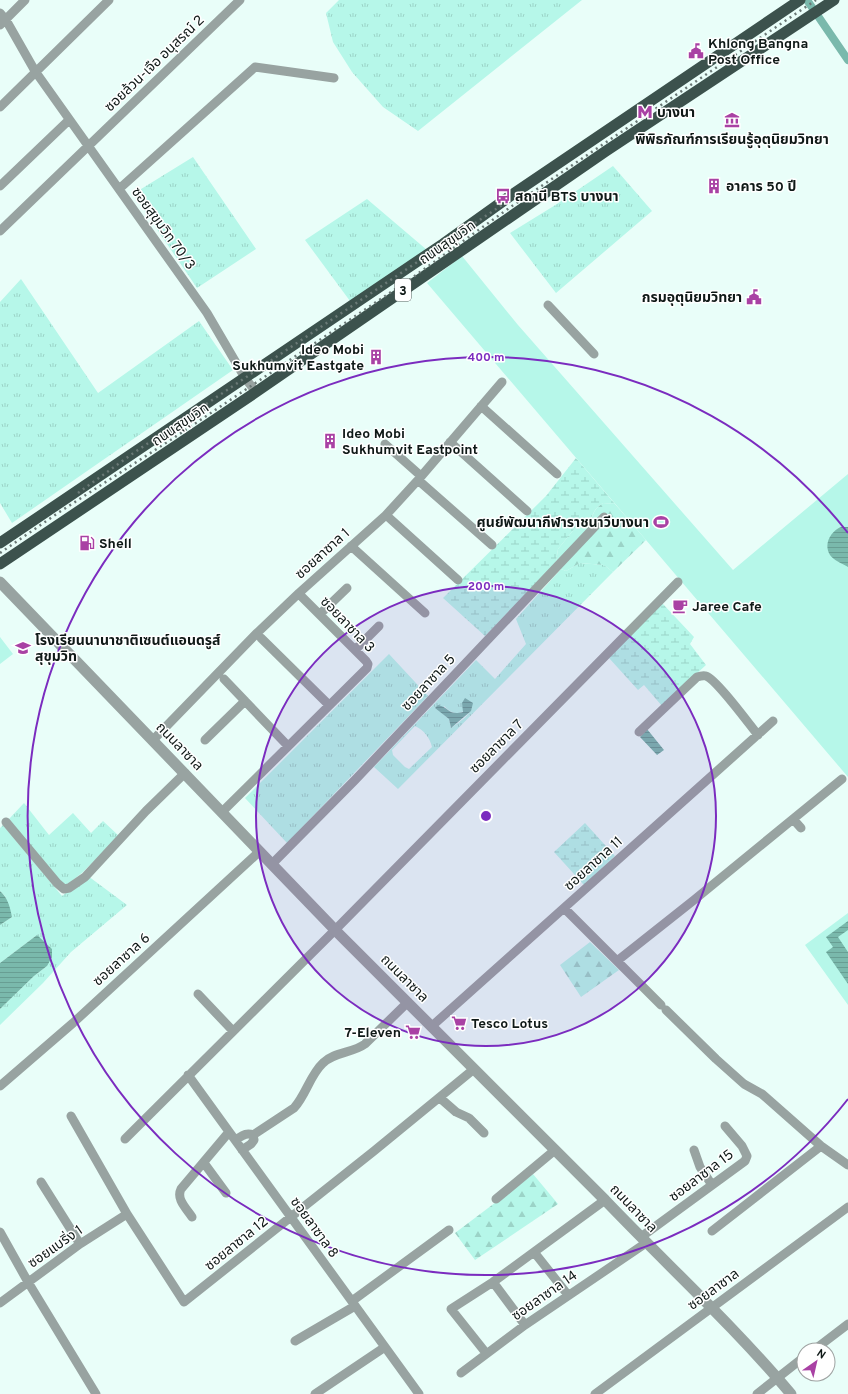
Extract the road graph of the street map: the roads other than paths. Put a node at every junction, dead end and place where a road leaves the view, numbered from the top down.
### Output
1 (25, 0) edge
2 (109, 0) edge
3 (240, 0) edge
4 (800, 0) edge
5 (834, 0) edge
6 (2, 19) edge
7 (35, 71) junction
8 (334, 78) dead end
9 (0, 107) edge
10 (68, 120) junction
11 (88, 146) junction
12 (0, 186) edge
13 (119, 189) junction
14 (0, 231) edge
15 (548, 305) dead end
16 (594, 354) dead end
17 (245, 378) junction
18 (502, 382) dead end
19 (256, 392) junction
20 (481, 406) junction
21 (450, 442) junction
22 (385, 444) dead end
23 (557, 474) dead end
24 (419, 478) junction
25 (527, 511) dead end
26 (386, 515) junction
27 (604, 517) dead end
28 (0, 543) edge
29 (492, 544) dead end
30 (351, 546) junction
31 (0, 564) edge
32 (458, 580) dead end
33 (0, 582) edge
34 (678, 582) dead end
35 (347, 588) dead end
36 (302, 597) dead end
37 (424, 613) dead end
38 (320, 614) junction
39 (379, 626) dead end
40 (261, 638) dead end
41 (355, 650) junction
42 (224, 679) dead end
43 (245, 701) junction
44 (329, 705) junction
45 (773, 721) dead end
46 (639, 732) dead end
47 (758, 735) junction
48 (153, 740) junction
49 (205, 740) dead end
50 (288, 746) junction
51 (185, 773) junction
52 (842, 778) dead end
53 (222, 812) junction
54 (793, 819) junction
55 (6, 822) dead end
56 (800, 828) dead end
57 (260, 852) junction
58 (272, 864) junction
59 (564, 908) junction
60 (335, 930) junction
61 (617, 961) junction
62 (198, 994) dead end
63 (408, 1002) junction
64 (432, 1026) junction
65 (233, 1031) junction
66 (474, 1069) junction
67 (188, 1075) junction
68 (0, 1086) edge
69 (440, 1098) junction
70 (71, 1116) dead end
71 (725, 1126) dead end
72 (229, 1132) junction
73 (484, 1133) dead end
74 (253, 1135) junction
75 (124, 1139) dead end
76 (235, 1140) junction
77 (822, 1146) junction
78 (242, 1150) junction
79 (555, 1150) junction
80 (694, 1150) dead end
81 (204, 1163) junction
82 (848, 1164) edge
83 (41, 1182) dead end
84 (712, 1185) junction
85 (226, 1194) dead end
86 (496, 1199) dead end
87 (605, 1200) junction
88 (848, 1208) edge
89 (127, 1214) junction
90 (192, 1217) dead end
91 (291, 1218) junction
92 (449, 1230) dead end
93 (712, 1231) dead end
94 (0, 1232) edge
95 (643, 1240) junction
96 (80, 1244) junction
97 (534, 1252) junction
98 (28, 1282) junction
99 (492, 1282) junction
100 (568, 1295) junction
101 (0, 1303) edge
102 (353, 1303) junction
103 (712, 1307) junction
104 (848, 1324) edge
105 (525, 1325) junction
106 (295, 1342) dead end
107 (824, 1342) edge
108 (385, 1347) junction
109 (486, 1353) junction
110 (796, 1363) edge
111 (461, 1373) dead end
112 (777, 1378) junction
113 (96, 1394) edge
114 (315, 1394) edge
115 (419, 1394) edge
116 (595, 1394) edge
117 (757, 1394) edge
118 (791, 1394) edge

1 - 6 street
2 - 7 street
3 - 11 street, ซอยล้วน-เจือ อนุสรณ์ 2
4 - 17 highway, ถนนสุขุมวิท / 3
5 - 19 highway, ถนนสุขุมวิท / 3
6 - 7 street, ซอยสุขุมวิท 70/3
7 - 9 street
7 - 10 street, ซอยสุขุมวิท 70/3
8 - 13 street
10 - 11 street, ซอยสุขุมวิท 70/3
10 - 12 street
11 - 13 street, ซอยสุขุมวิท 70/3
11 - 14 street, ซอยล้วน-เจือ อนุสรณ์ 2
13 - 17 street, ซอยสุขุมวิท 70/3
15 - 16 street
17 - 19 street, ซอยสุขุมวิท 70/3
17 - 28 highway, ถนนสุขุมวิท / 3
18 - 20 street, ซอยลาซาล 1
19 - 31 highway, ถนนสุขุมวิท / 3
20 - 21 street, ซอยลาซาล 1
20 - 23 street
21 - 24 street, ซอยลาซาล 1
21 - 25 street
22 - 24 street
24 - 26 street, ซอยลาซาล 1
24 - 29 street
26 - 30 street, ซอยลาซาล 1
26 - 32 street
27 - 58 street, ซอยลาซาล 5
30 - 37 street
30 - 48 street, ซอยลาซาล 1
33 - 48 street, ถนนลาซาล
34 - 60 street, ซอยลาซาล 7
35 - 38 street
36 - 38 street, ซอยลาซาล 3
38 - 41 street, ซอยลาซาล 3
39 - 41 street
40 - 44 street
41 - 44 street, ซอยลาซาล 3
42 - 43 street
43 - 49 street
43 - 50 street
44 - 50 street, ซอยลาซาล 3
45 - 47 street, ซอยลาซาล 11
46 - 47 street
47 - 59 street, ซอยลาซาล 11
48 - 51 street, ถนนลาซาล
50 - 53 street, ซอยลาซาล 3
51 - 53 street, ถนนลาซาล
51 - 55 street
52 - 54 street
53 - 57 street, ถนนลาซาล
54 - 56 street
54 - 61 street
57 - 58 street, ถนนลาซาล
57 - 68 street, ซอยลาซาล 6
58 - 60 street, ถนนลาซาล
59 - 61 street
59 - 64 street, ซอยลาซาล 11
60 - 63 street, ถนนลาซาล
60 - 65 street
61 - 77 street
62 - 65 street
63 - 64 street, ถนนลาซาล
63 - 74 street
64 - 66 street, ถนนลาซาล
65 - 67 street
66 - 69 street, ซอยลาซาล 12
66 - 79 street, ถนนลาซาล
67 - 72 street, ซอยลาซาล 8
67 - 75 street
69 - 73 street
69 - 91 street, ซอยลาซาล 12
70 - 89 street, ซอยลาซาล 12
71 - 84 street, ซอยลาซาล 15
72 - 76 street, ซอยลาซาล 8
72 - 81 street
74 - 76 street
74 - 78 street
76 - 78 street, ซอยลาซาล 8
77 - 82 street
77 - 93 street
78 - 91 street, ซอยลาซาล 8
79 - 86 street
79 - 87 street, ถนนลาซาล
80 - 84 street
81 - 85 street
81 - 90 street
83 - 96 street
84 - 95 street, ซอยลาซาล 15
87 - 95 street, ถนนลาซาล
87 - 97 street
88 - 103 street, ซอยลาซาล
89 - 91 street, ซอยลาซาล 12
89 - 96 street, ซอยแบริ่ง 1
91 - 102 street, ซอยลาซาล 8
92 - 102 street
94 - 98 street
95 - 100 street, ซอยลาซาล 14
95 - 103 street, ถนนลาซาล
96 - 98 street, ซอยแบริ่ง 1
97 - 99 street
97 - 100 street
98 - 101 street, ซอยแบริ่ง 1
98 - 113 street
99 - 105 street
99 - 109 street
100 - 105 street, ซอยลาซาล 14
102 - 106 street
102 - 108 street, ซอยลาซาล 8
103 - 112 street, ถนนลาซาล
103 - 116 street, ซอยลาซาล
104 - 107 street
105 - 109 street, ซอยลาซาล 14
108 - 114 street
108 - 115 street, ซอยลาซาล 8
109 - 111 street, ซอยลาซาล 14
110 - 112 street
112 - 117 street
112 - 118 street, ถนนลาซาล

